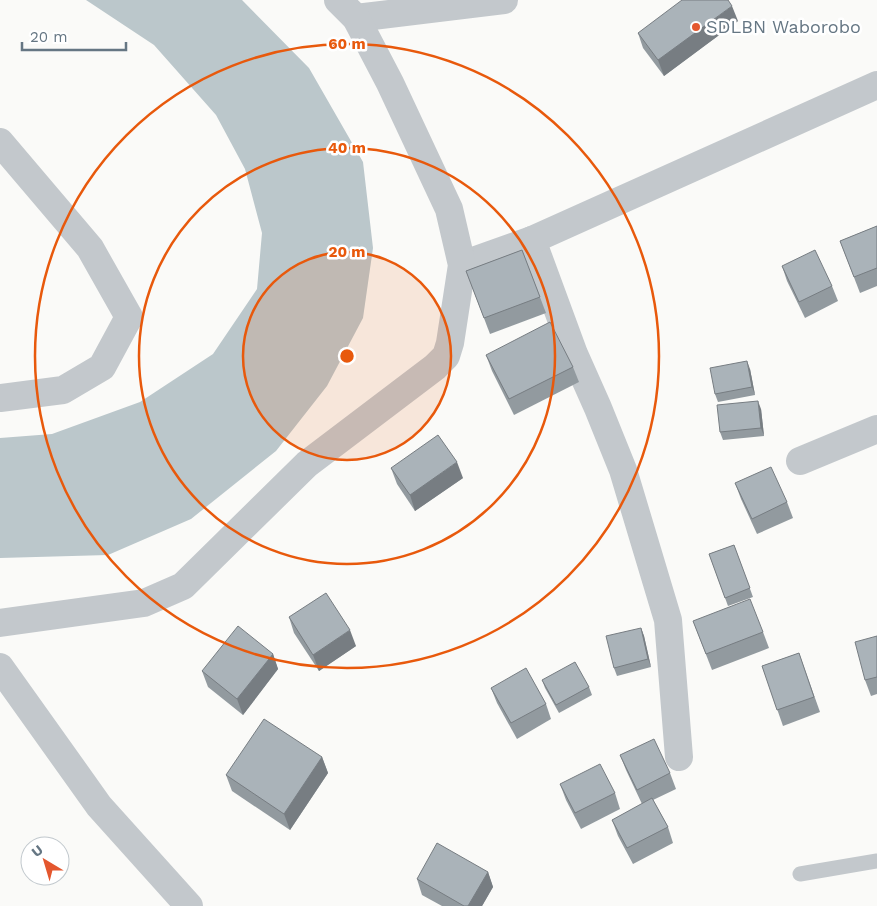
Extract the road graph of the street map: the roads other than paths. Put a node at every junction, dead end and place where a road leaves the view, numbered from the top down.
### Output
1 (504, 0) edge
2 (347, 9) edge
3 (877, 85) edge
4 (0, 142) edge
5 (532, 240) junction
6 (462, 266) junction
7 (0, 398) edge
8 (877, 429) edge
9 (800, 461) dead end
10 (0, 623) edge
11 (0, 668) edge
12 (678, 757) dead end
13 (877, 861) edge
14 (800, 874) dead end
15 (189, 906) edge

1 - 2 street
2 - 6 street
3 - 5 street
4 - 7 street
5 - 6 street
5 - 12 street
6 - 10 street
8 - 9 street
11 - 15 street
13 - 14 lane

